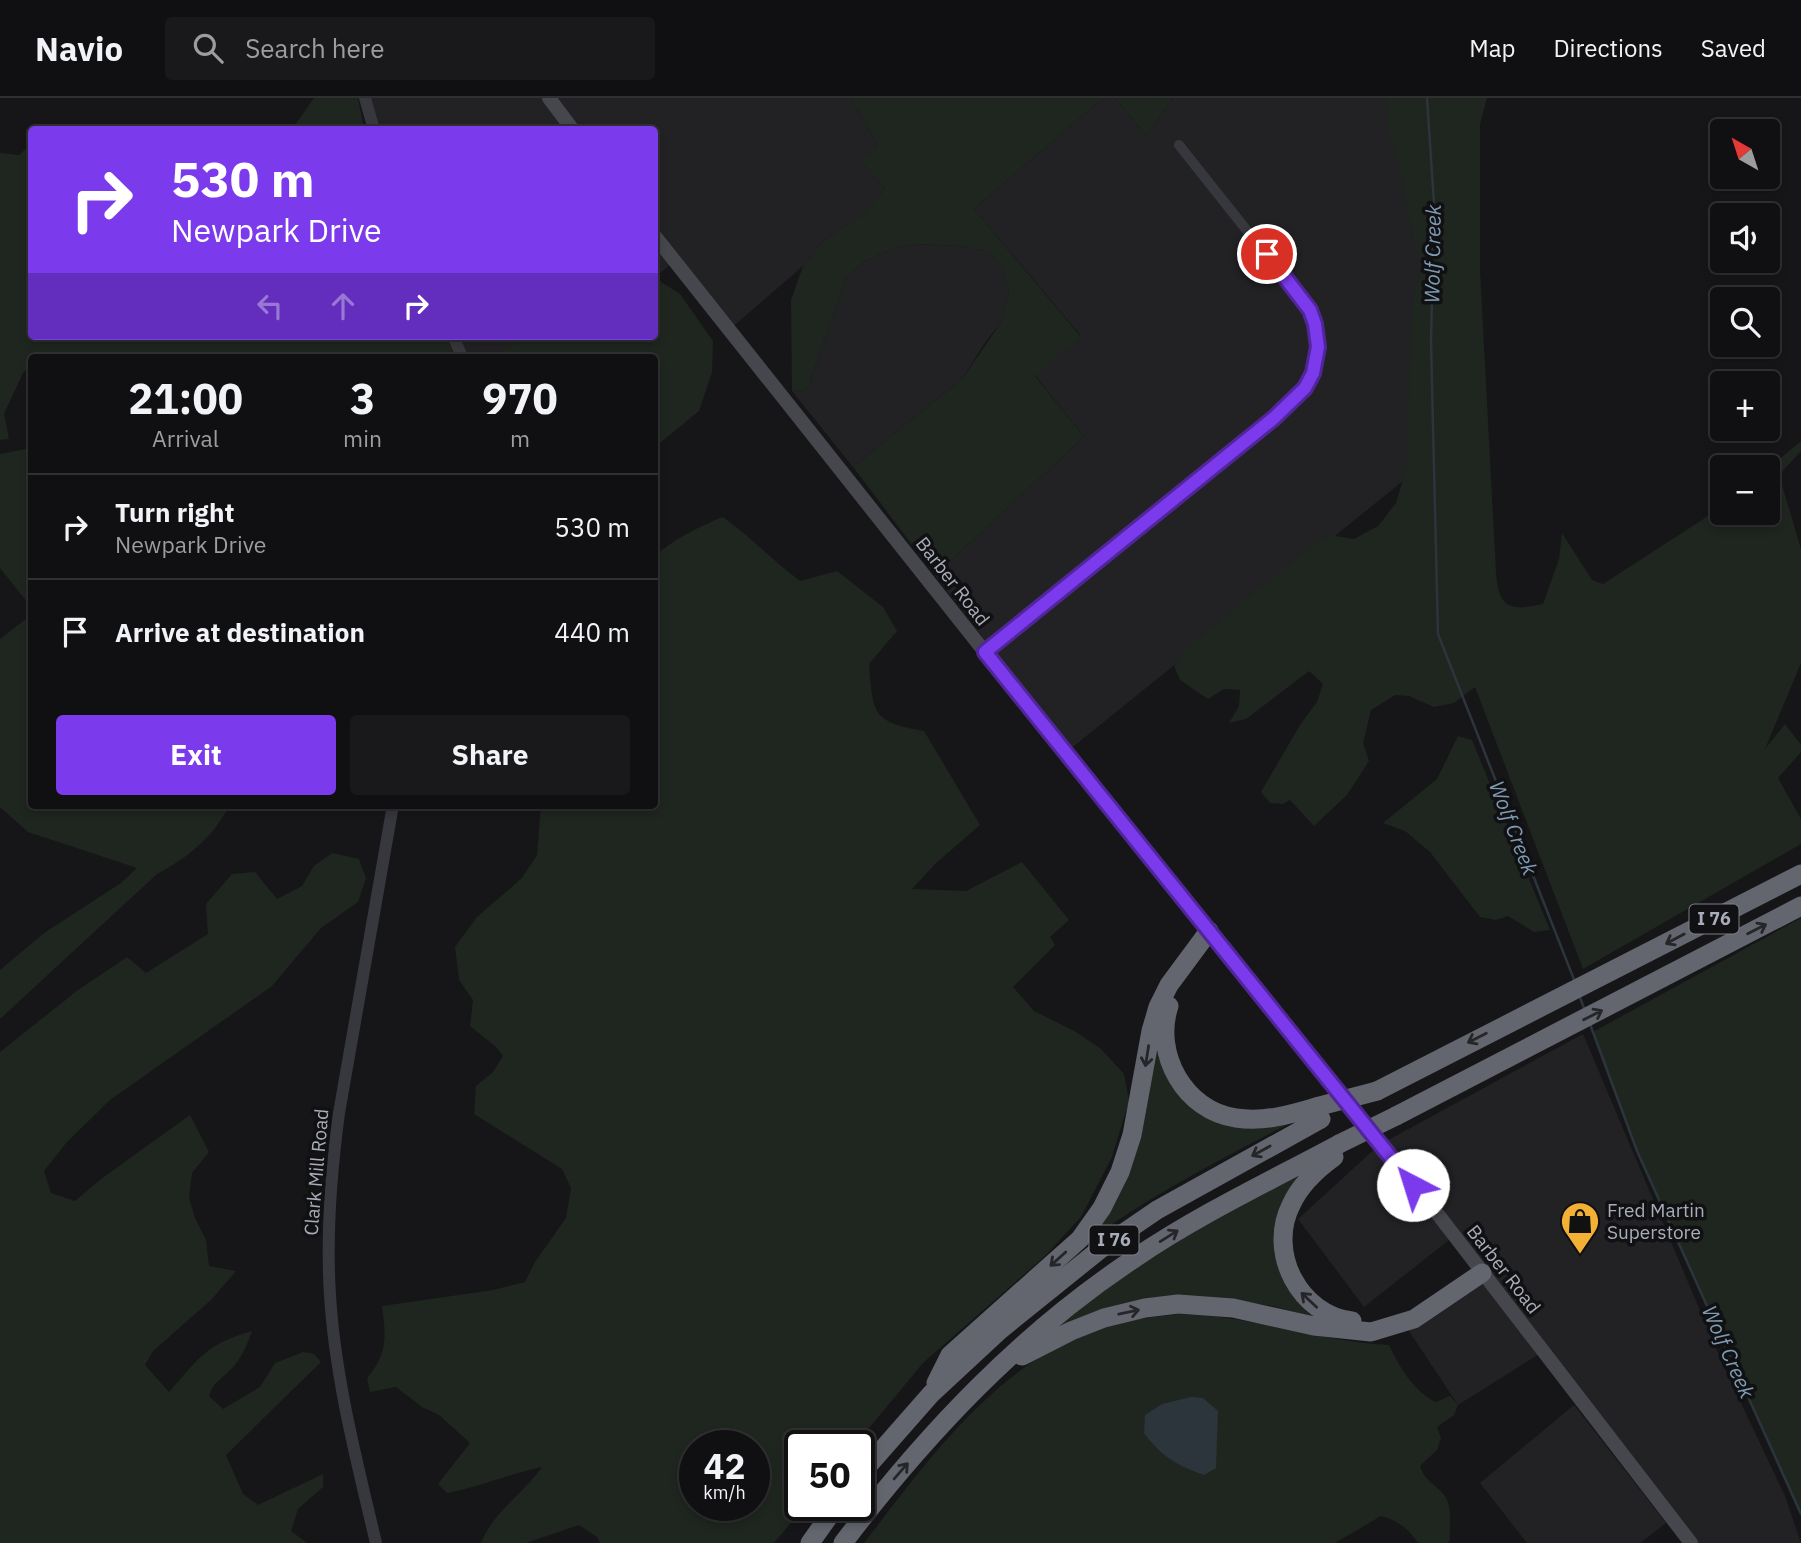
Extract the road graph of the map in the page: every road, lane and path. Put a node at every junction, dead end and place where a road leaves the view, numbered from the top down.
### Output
1 (365, 98) edge
2 (549, 98) edge
3 (373, 126) edge
4 (570, 126) edge
5 (1179, 145) dead end
6 (658, 240) edge
7 (985, 652) junction
8 (392, 809) edge
9 (1801, 874) edge
10 (1801, 906) edge
11 (1212, 935) junction
12 (1318, 1113) junction
13 (1341, 1146) junction
14 (1479, 1269) junction
15 (980, 1384) junction
16 (931, 1394) junction
17 (875, 1458) edge
18 (826, 1521) edge
19 (376, 1543) edge
20 (810, 1543) edge
21 (844, 1543) edge
22 (1691, 1543) edge

1 - 3 street
2 - 4 main road
5 - 7 street
6 - 7 main road, Barber Road
7 - 11 main road, Barber Road
8 - 19 street, Clark Mill Road
9 -> 12 highway, I 76, bridge
13 -> 10 highway, I 76, bridge
11 - 12 highway
11 - 14 main road, Barber Road
11 -> 16 highway
12 -> 16 highway, I 76
14 -> 13 highway
15 -> 13 highway, I 76
15 -> 14 highway
14 - 22 main road, Barber Road
21 -> 15 highway, I 76
16 - 17 highway, I 76
18 - 20 highway

